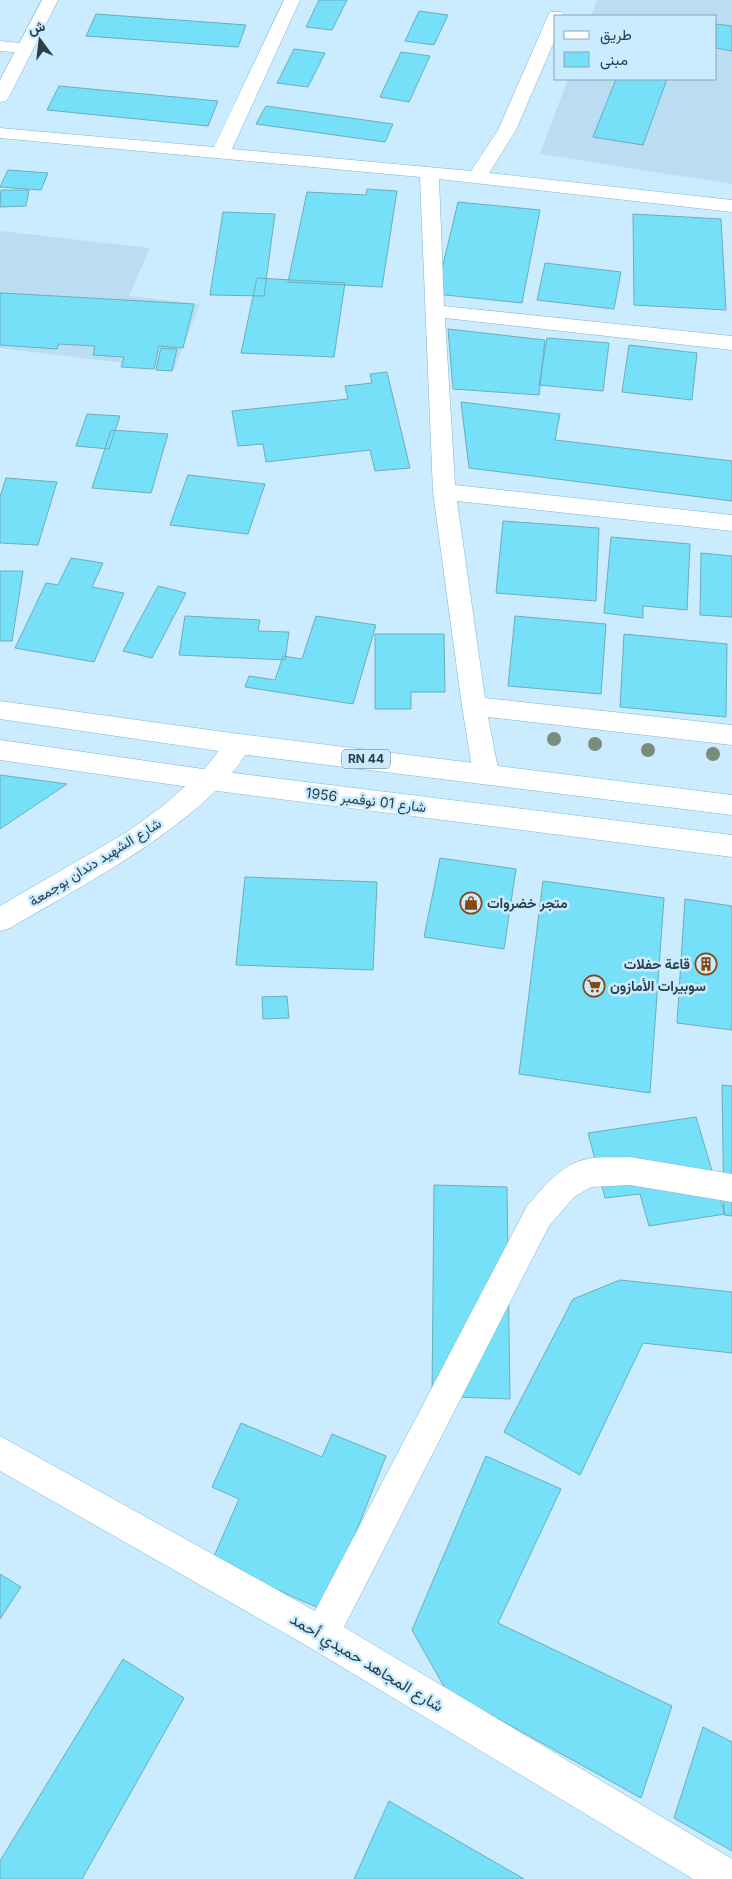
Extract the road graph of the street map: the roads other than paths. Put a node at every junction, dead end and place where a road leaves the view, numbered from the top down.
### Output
1 (50, 0) edge
2 (292, 0) edge
3 (563, 0) edge
4 (556, 15) edge
5 (554, 21) edge
6 (0, 46) edge
7 (24, 48) junction
8 (0, 97) edge
9 (0, 133) edge
10 (220, 152) junction
11 (429, 172) junction
12 (476, 177) junction
13 (732, 206) edge
14 (434, 310) junction
15 (732, 343) edge
16 (444, 492) junction
17 (732, 523) edge
18 (474, 706) junction
19 (0, 710) edge
20 (732, 736) edge
21 (239, 744) junction
22 (0, 750) edge
23 (486, 774) junction
24 (210, 780) junction
25 (732, 805) edge
26 (732, 846) edge
27 (0, 920) edge
28 (732, 1188) edge
29 (0, 1453) edge
30 (322, 1634) junction
31 (729, 1879) edge

1 - 7 street
2 - 10 street
3 - 4 street
5 - 12 street
6 - 7 street
7 - 8 street
9 - 10 street
10 - 11 street
11 - 12 street
11 - 14 street
12 - 13 street
14 - 15 street
14 - 16 street
16 - 17 street
16 - 18 street
18 - 20 street
18 - 23 street
19 - 21 street, RN 44
21 - 23 street, RN 44
21 - 24 street, شارع الشهيد دندان بوجمعة
22 - 24 street, شارع 01 نوفمبر 1956
23 - 25 street, RN 44
24 - 26 street, شارع 01 نوفمبر 1956
24 - 27 street, شارع الشهيد دندان بوجمعة
28 - 30 street
29 - 30 street, شارع المجاهد حميدي أحمد
30 - 31 street, شارع المجاهد حميدي أحمد

